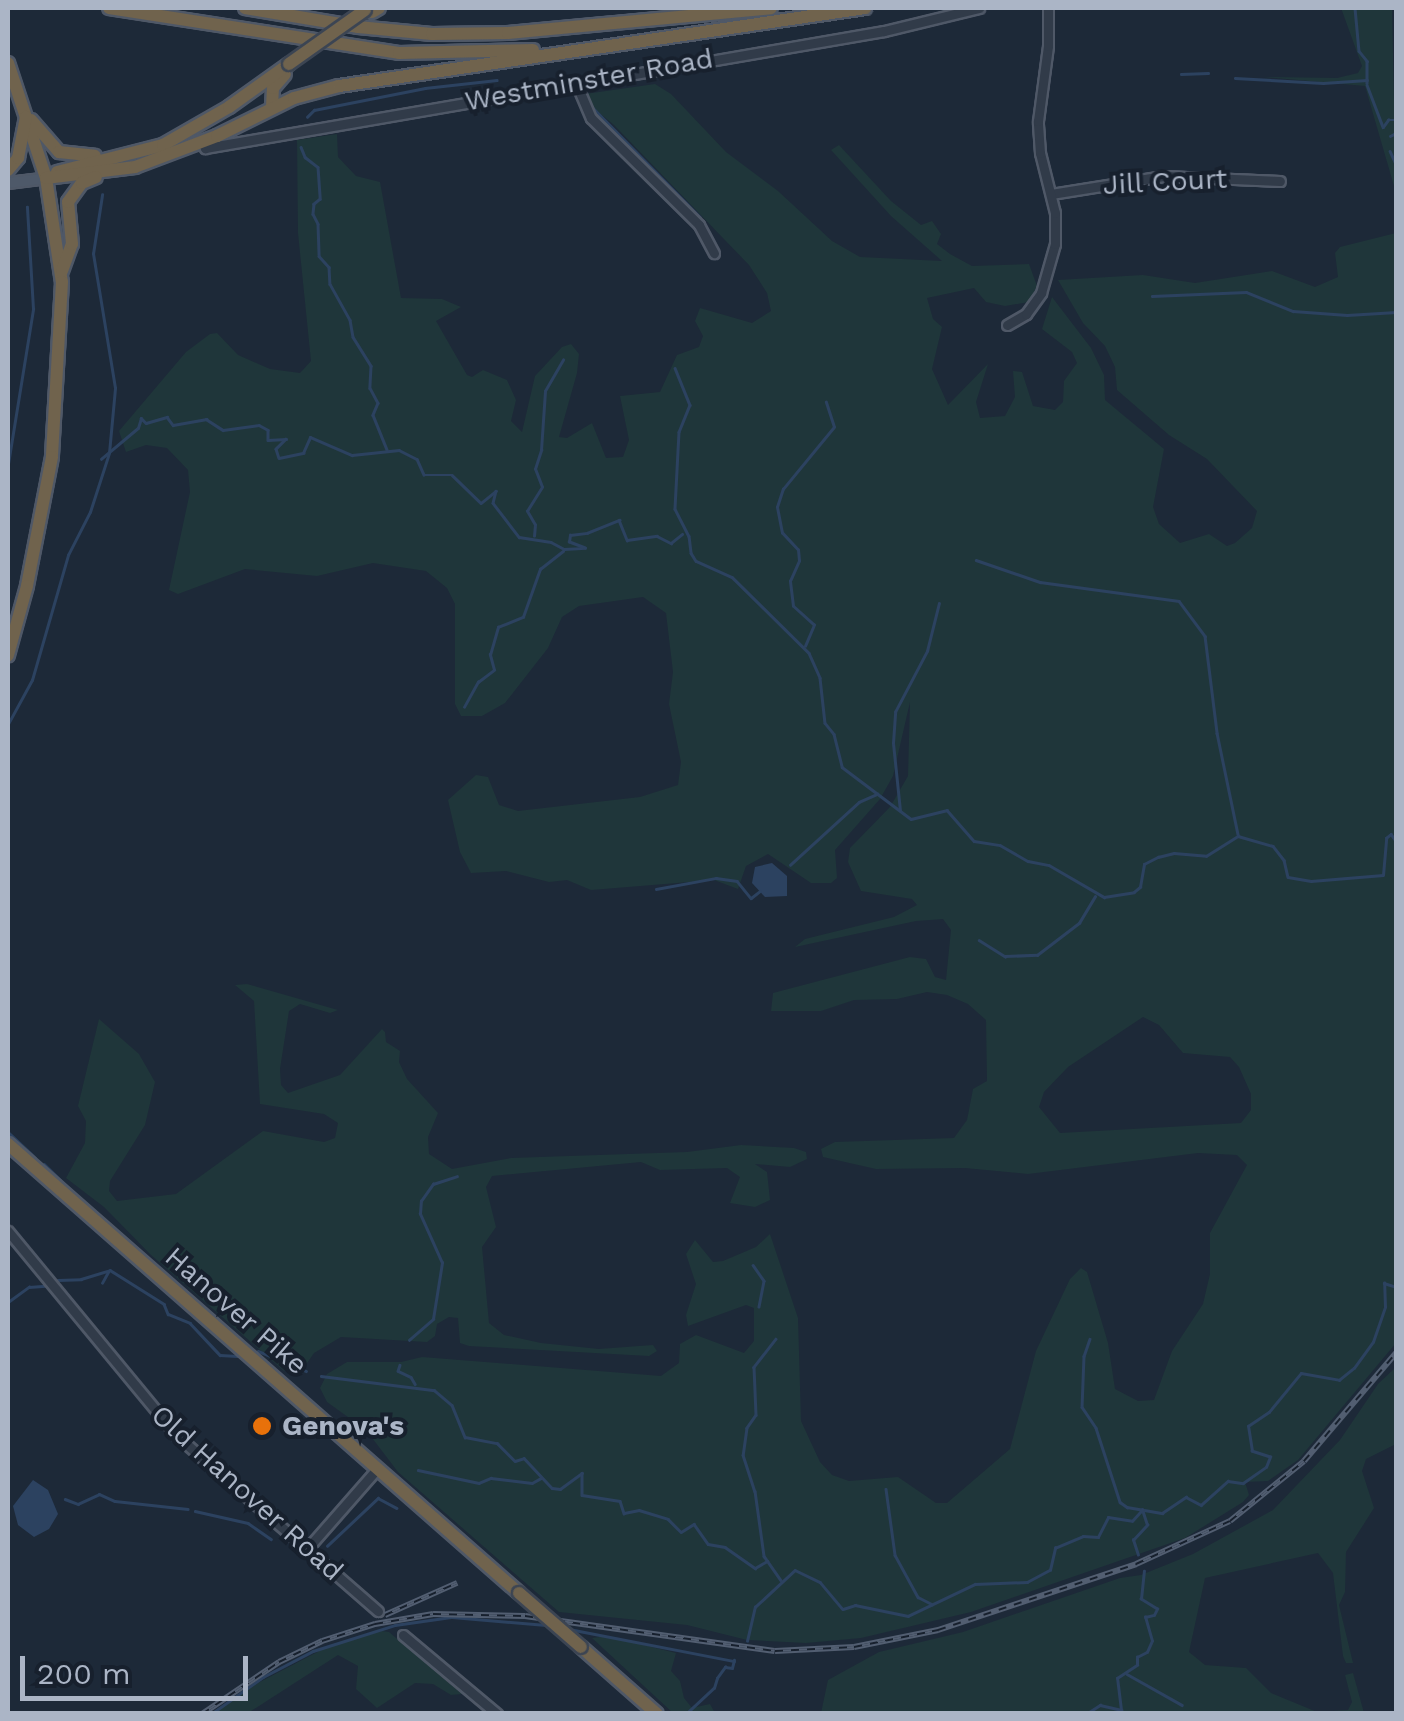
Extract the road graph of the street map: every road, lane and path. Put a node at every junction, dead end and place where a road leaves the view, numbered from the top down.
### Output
1 (109, 8) edge
2 (246, 8) edge
3 (771, 8) edge
4 (866, 8) edge
5 (979, 8) edge
6 (1048, 8) edge
7 (371, 9) edge
8 (707, 30) junction
9 (8, 63) edge
10 (293, 64) junction
11 (576, 83) junction
12 (244, 97) junction
13 (229, 107) junction
14 (272, 107) junction
15 (26, 114) junction
16 (279, 132) junction
17 (203, 145) junction
18 (132, 161) junction
19 (8, 170) edge
20 (46, 178) junction
21 (1280, 181) dead end
22 (8, 183) edge
23 (1051, 194) junction
24 (714, 253) dead end
25 (62, 272) junction
26 (1007, 325) dead end
27 (8, 655) edge
28 (8, 1144) edge
29 (8, 1230) edge
30 (377, 1469) junction
31 (306, 1550) junction
32 (378, 1610) dead end
33 (404, 1635) dead end
34 (497, 1714) edge
35 (656, 1714) edge

1 - 8 highway
2 - 3 highway
4 - 8 highway
5 - 11 street, Westminster Road
6 - 23 street
7 - 10 highway, bridge
8 - 14 highway
9 - 15 highway
10 - 12 highway
10 - 14 highway
11 - 16 street, Westminster Road
11 - 24 street
12 - 13 highway
12 - 14 highway
13 - 17 highway
13 - 18 highway
14 - 16 street
14 - 17 highway
15 - 18 highway
15 - 19 highway
15 - 20 highway
16 - 17 street, Westminster Road
17 - 18 highway
18 - 20 highway
18 - 25 highway
20 - 22 main road
20 - 25 highway
21 - 23 street, Jill Court
23 - 26 street
25 - 27 highway
28 - 30 highway, Hanover Pike
29 - 31 street, Old Hanover Road
30 - 31 street
30 - 35 highway, Hanover Pike, bridge
31 - 32 street, Old Hanover Road
33 - 34 street

